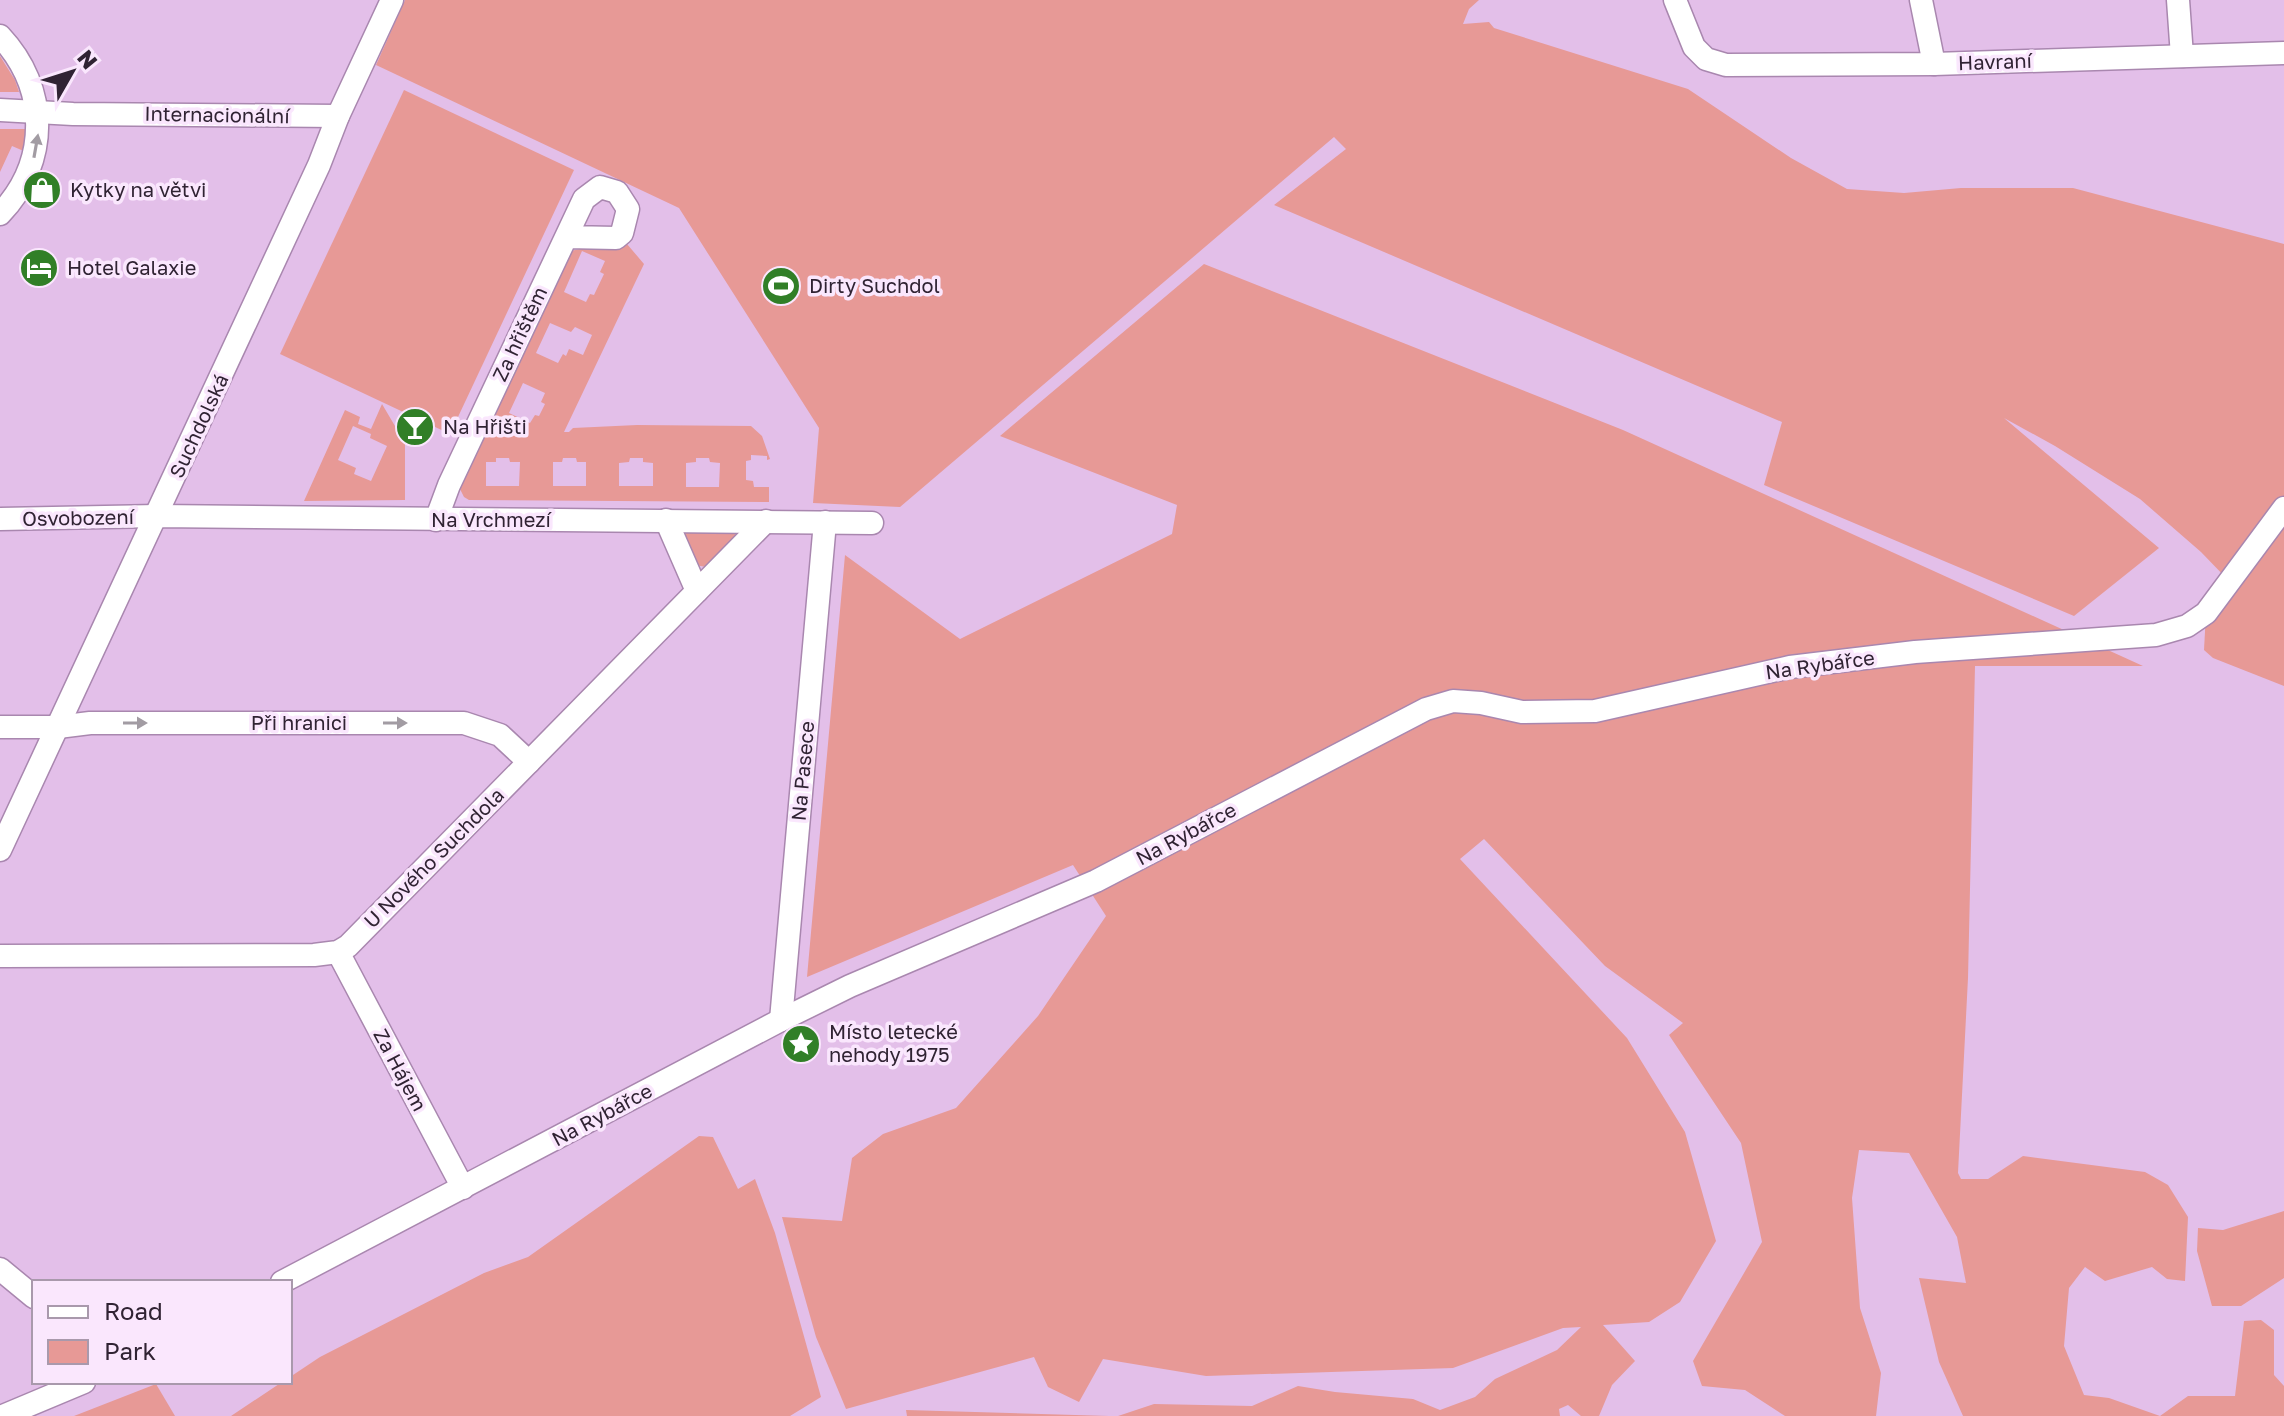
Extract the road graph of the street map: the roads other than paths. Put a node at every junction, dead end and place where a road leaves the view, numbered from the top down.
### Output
1 (392, 0) edge
2 (1675, 0) edge
3 (1921, 0) edge
4 (2178, 0) edge
5 (0, 36) edge
6 (2284, 53) edge
7 (2182, 56) junction
8 (1934, 64) junction
9 (0, 110) edge
10 (38, 112) junction
11 (338, 116) junction
12 (0, 214) edge
13 (567, 237) dead end
14 (2284, 508) edge
15 (157, 516) junction
16 (0, 519) edge
17 (436, 520) junction
18 (666, 520) junction
19 (766, 521) junction
20 (825, 522) junction
21 (872, 523) dead end
22 (697, 591) junction
23 (0, 727) edge
24 (58, 727) junction
25 (529, 762) junction
26 (0, 850) edge
27 (338, 952) junction
28 (0, 956) edge
29 (781, 1020) junction
30 (463, 1188) junction
31 (0, 1269) edge
32 (286, 1280) edge
33 (32, 1295) edge
34 (79, 1384) edge
35 (3, 1416) edge

1 - 11 street, Suchdolská
2 - 8 street, Havraní
3 - 8 street
4 - 7 street
5 - 10 street
6 - 7 street, Havraní
7 - 8 street, Havraní
9 - 10 street, Internacionální
10 - 11 street, Internacionální
12 -> 10 street
11 - 15 street, Suchdolská
13 - 17 street, Za hřištěm
14 - 29 street, Na Rybářce
15 - 16 street, Osvobození
15 - 17 street, Na Vrchmezí
15 - 24 street, Suchdolská
17 - 18 street, Na Vrchmezí
18 - 19 street, Na Vrchmezí
18 - 22 street
19 - 20 street, Na Vrchmezí
19 - 22 street, U Nového Suchdola
20 - 21 street, Na Vrchmezí
20 - 29 street, Na Pasece
22 - 25 street, U Nového Suchdola
23 - 24 street, Při hranici
24 -> 25 street, Při hranici
24 - 26 street, Suchdolská
25 - 27 street, U Nového Suchdola
27 - 28 street
27 - 30 street, Za Hájem
29 - 30 street, Na Rybářce
30 - 32 street, Na Rybářce
31 - 33 street
34 - 35 street

